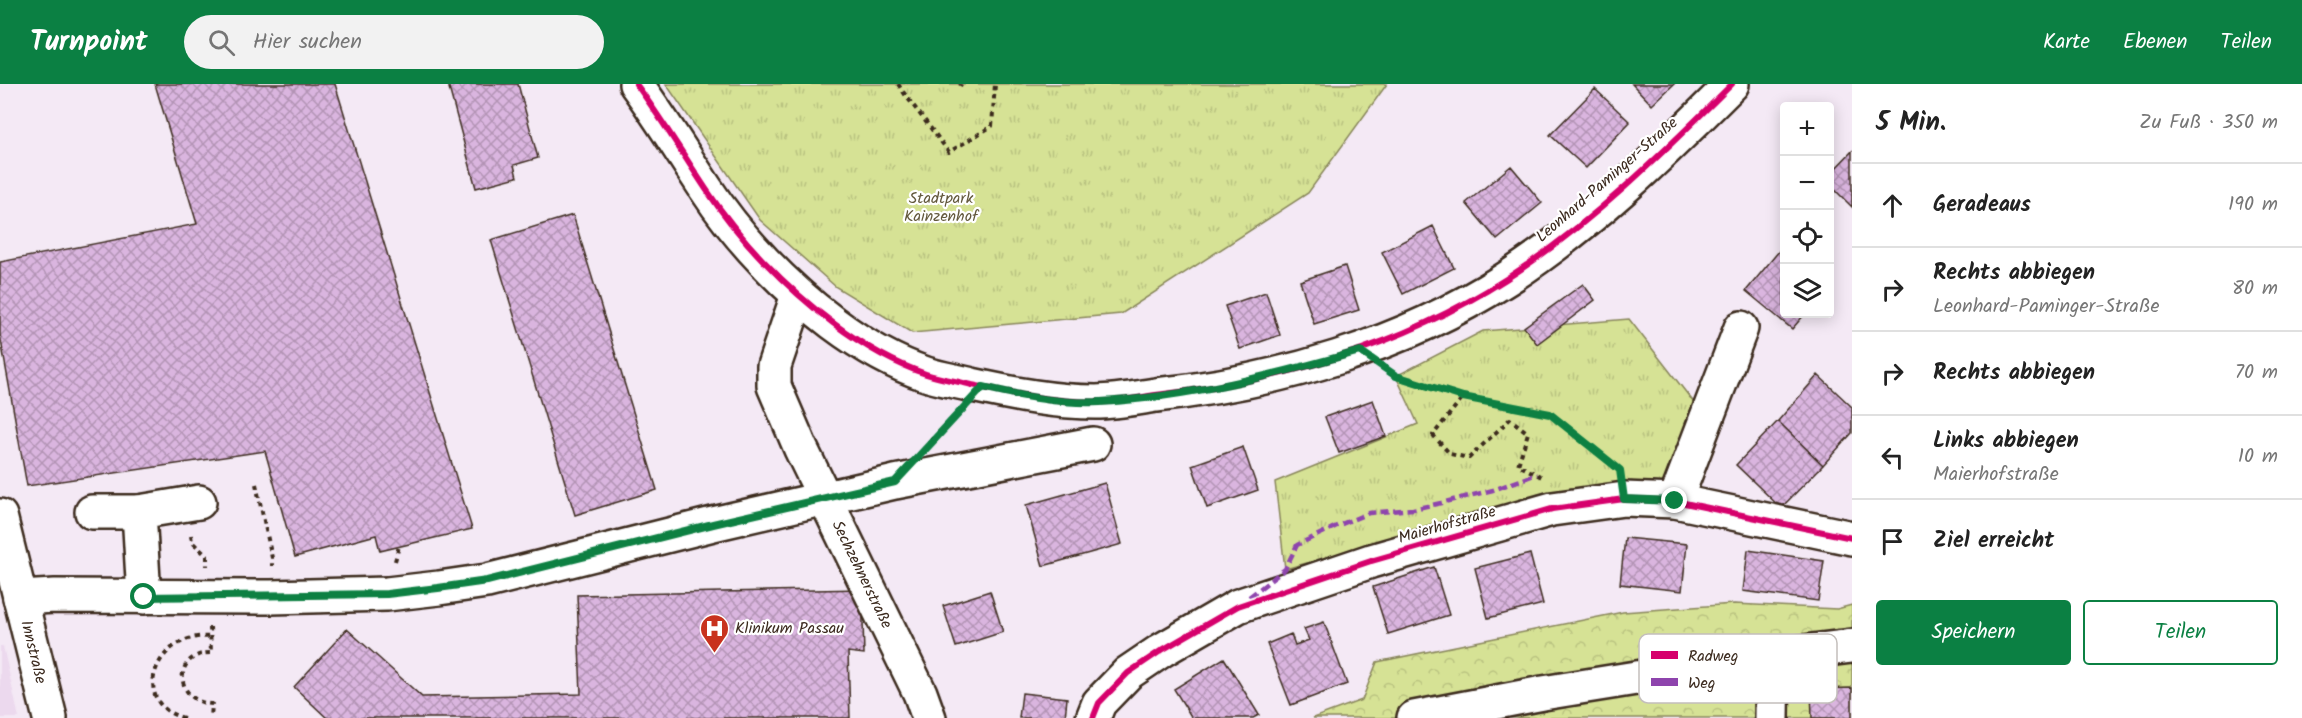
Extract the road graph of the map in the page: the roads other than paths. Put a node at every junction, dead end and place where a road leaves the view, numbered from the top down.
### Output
1 (636, 84) edge
2 (1732, 84) edge
3 (798, 295) junction
4 (1741, 328) dead end
5 (1093, 444) dead end
6 (825, 497) junction
7 (1675, 501) junction
8 (199, 502) dead end
9 (92, 512) dead end
10 (139, 512) junction
11 (0, 516) edge
12 (1851, 536) edge
13 (4, 551) edge
14 (144, 597) junction
15 (20, 598) junction
16 (1852, 646) edge
17 (1837, 648) edge
18 (1639, 678) edge
19 (1772, 703) edge
20 (50, 718) edge
21 (929, 718) edge
22 (1093, 718) edge
23 (1414, 718) edge
24 (1772, 718) edge

1 - 3 street, Leonhard-Paminger-Straße
2 - 3 street, Leonhard-Paminger-Straße
3 - 6 street, Sechzehnerstraße
4 - 7 street
5 - 6 street
6 - 14 street
6 - 21 street, Sechzehnerstraße
7 - 12 street, Maierhofstraße
7 - 22 street, Maierhofstraße
8 - 10 street
9 - 10 street
10 - 14 street
11 - 13 street, Innstraße
13 - 15 street, Innstraße
14 - 15 street
15 - 20 street, Innstraße
16 - 17 street
18 - 23 street
19 - 24 street

